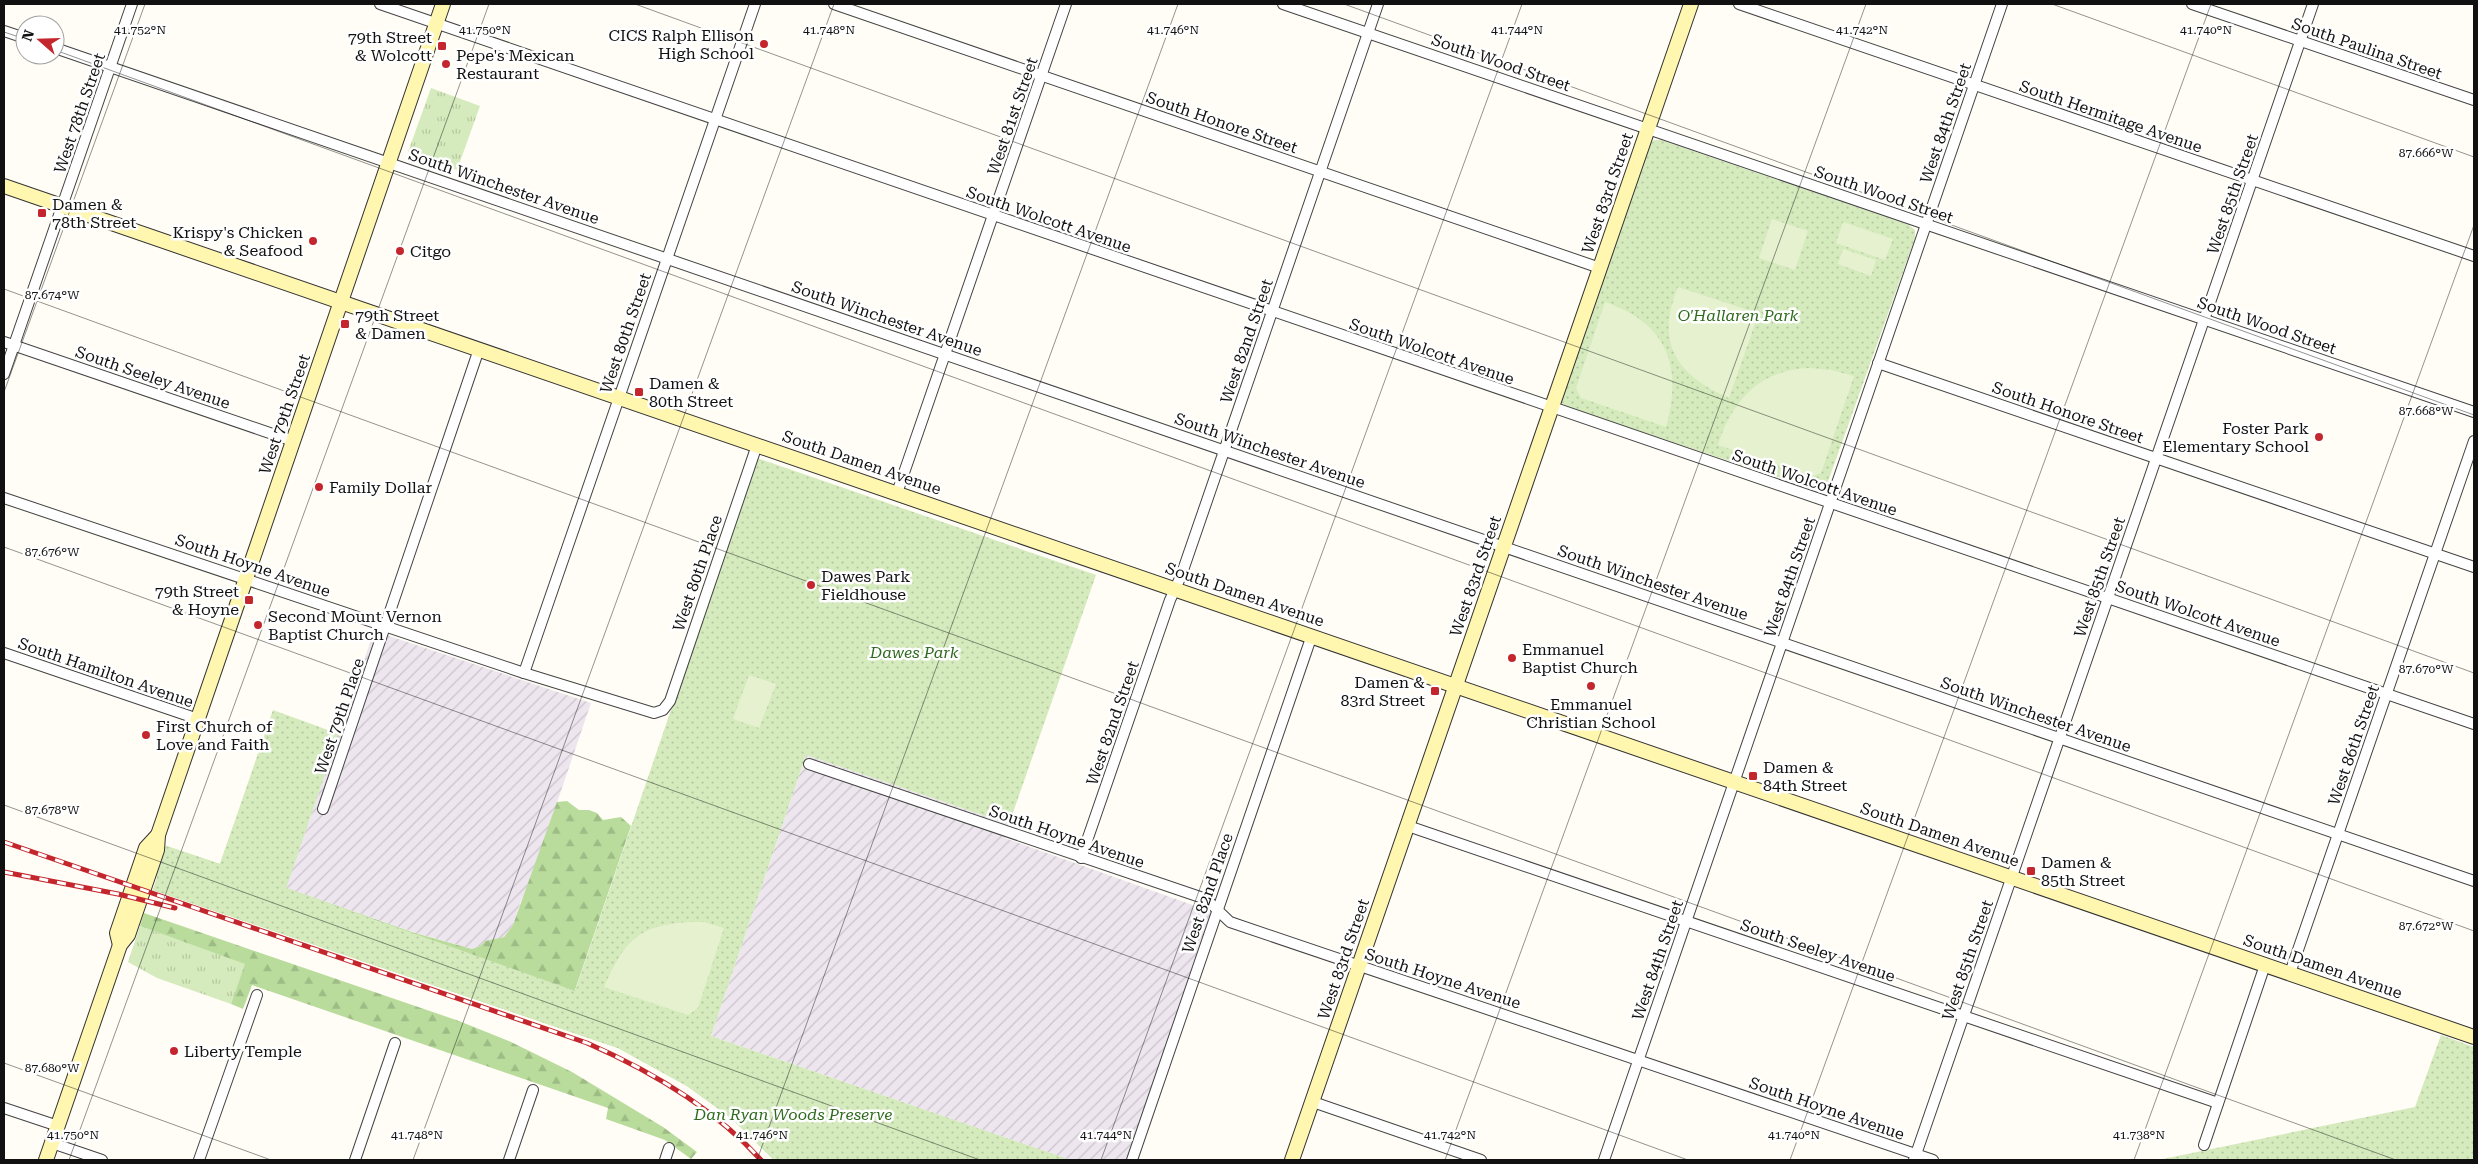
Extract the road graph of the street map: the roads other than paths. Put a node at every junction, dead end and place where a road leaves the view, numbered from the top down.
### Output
1 (132, 4) edge
2 (380, 4) edge
3 (443, 4) edge
4 (755, 4) edge
5 (834, 4) edge
6 (1066, 4) edge
7 (1283, 4) edge
8 (1378, 4) edge
9 (1691, 4) edge
10 (1739, 4) edge
11 (2002, 4) edge
12 (2192, 4) edge
13 (2313, 4) edge
14 (436, 23) junction
15 (1368, 33) junction
16 (2300, 41) junction
17 (65, 51) edge
18 (110, 67) junction
19 (1041, 76) junction
20 (1974, 84) junction
21 (2474, 100) edge
22 (715, 119) junction
23 (1648, 129) junction
24 (388, 162) junction
25 (1320, 171) junction
26 (2252, 180) junction
27 (4, 186) edge
28 (62, 206) junction
29 (993, 215) junction
30 (1926, 224) junction
31 (2474, 256) edge
32 (667, 258) junction
33 (1600, 268) junction
34 (340, 302) junction
35 (1272, 312) junction
36 (2204, 320) junction
37 (8, 344) edge
38 (479, 349) junction
39 (945, 354) junction
40 (1878, 363) junction
41 (4, 374) edge
42 (619, 397) junction
43 (1552, 408) junction
44 (2474, 412) edge
45 (293, 441) junction
46 (2474, 441) edge
47 (756, 445) junction
48 (1224, 450) junction
49 (2156, 458) junction
50 (897, 493) junction
51 (4, 498) edge
52 (1830, 503) junction
53 (1504, 546) junction
54 (2435, 554) junction
55 (2474, 567) edge
56 (246, 579) junction
57 (1174, 588) junction
58 (2108, 598) junction
59 (386, 626) junction
60 (1312, 635) junction
61 (1782, 642) junction
62 (4, 653) edge
63 (524, 673) junction
64 (1456, 685) junction
65 (2386, 694) junction
66 (663, 710) joint
67 (198, 719) junction
68 (2474, 724) edge
69 (2060, 738) junction
70 (809, 764) dead end
71 (1735, 781) junction
72 (323, 809) dead end
73 (1408, 826) junction
74 (2338, 834) junction
75 (1081, 858) junction
76 (2012, 877) junction
77 (2474, 881) edge
78 (1217, 911) junction
79 (1686, 921) junction
80 (2265, 964) junction
81 (1360, 966) junction
82 (2290, 973) junction
83 (257, 995) dead end
84 (1964, 1016) junction
85 (2474, 1037) edge
86 (395, 1042) dead end
87 (1639, 1059) junction
88 (533, 1090) dead end
89 (1313, 1102) junction
90 (2218, 1103) junction
91 (4, 1108) edge
92 (58, 1126) junction
93 (52, 1143) junction
94 (2204, 1145) dead end
95 (669, 1148) dead end
96 (1915, 1157) edge
97 (46, 1160) edge
98 (102, 1160) edge
99 (199, 1160) edge
100 (355, 1160) edge
101 (509, 1160) edge
102 (664, 1160) edge
103 (1132, 1160) edge
104 (1292, 1160) edge
105 (1481, 1160) edge
106 (1604, 1160) edge
107 (1933, 1160) edge

1 - 18 street, West 78th Street
2 - 14 street, South Wolcott Avenue
3 - 14 street, West 79th Street
4 - 22 street, West 80th Street
5 - 19 street, South Honore Street
6 - 19 street, West 81st Street
7 - 15 street, South Wood Street
8 - 15 street, West 82nd Street
9 - 23 street, West 83rd Street
10 - 20 street, South Hermitage Avenue
11 - 20 street, West 84th Street
12 - 16 street, South Paulina Street
13 - 16 street, West 85th Street
14 - 22 street, South Wolcott Avenue
14 - 24 street, West 79th Street
15 - 23 street, South Wood Street
15 - 25 street, West 82nd Street
16 - 21 street, South Paulina Street
16 - 26 street, West 85th Street
17 - 18 street, South Winchester Avenue
18 - 24 street, South Winchester Avenue
18 - 28 street, West 78th Street
19 - 25 street, South Honore Street
19 - 29 street, West 81st Street
20 - 26 street, South Hermitage Avenue
20 - 30 street, West 84th Street
22 - 29 street, South Wolcott Avenue
22 - 32 street, West 80th Street
23 - 30 street, South Wood Street
23 - 33 street, West 83rd Street
24 - 32 street, South Winchester Avenue
24 - 34 street, West 79th Street
25 - 33 street, South Honore Street
25 - 35 street, West 82nd Street
26 - 31 street, South Hermitage Avenue
26 - 36 street, West 85th Street
27 - 28 street, South Damen Avenue
28 - 34 street, South Damen Avenue
28 - 37 street, West 78th Street
29 - 35 street, South Wolcott Avenue
29 - 39 street, West 81st Street
30 - 36 street, South Wood Street
30 - 40 street, West 84th Street
32 - 39 street, South Winchester Avenue
32 - 42 street, West 80th Street
33 - 43 street, West 83rd Street
34 - 38 street, South Damen Avenue
34 - 45 street, West 79th Street
35 - 43 street, South Wolcott Avenue
35 - 48 street, West 82nd Street
36 - 44 street, South Wood Street
36 - 49 street, West 85th Street
37 - 41 street, West 78th Street
37 - 45 street, South Seeley Avenue
38 - 42 street, South Damen Avenue
38 - 59 street, West 79th Place
39 - 48 street, South Winchester Avenue
39 - 50 street, West 81st Street
40 - 49 street, South Honore Street
40 - 52 street, West 84th Street
42 - 47 street, South Damen Avenue
42 - 63 street, West 80th Street
43 - 52 street, South Wolcott Avenue
43 - 53 street, West 83rd Street
45 - 56 street, West 79th Street
46 - 54 street, West 86th Street
47 - 50 street, South Damen Avenue
47 - 66 street, West 80th Place
48 - 53 street, South Winchester Avenue
48 - 57 street, West 82nd Street
49 - 54 street, South Honore Street
49 - 58 street, West 85th Street
50 - 57 street, South Damen Avenue
51 - 56 street, South Hoyne Avenue
52 - 58 street, South Wolcott Avenue
52 - 61 street, West 84th Street
53 - 61 street, South Winchester Avenue
53 - 64 street, West 83rd Street
54 - 55 street, South Honore Street
54 - 65 street, West 86th Street
56 - 59 street, South Hoyne Avenue
56 - 67 street, West 79th Street
57 - 60 street, South Damen Avenue
57 - 75 street, West 82nd Street
58 - 65 street, South Wolcott Avenue
58 - 69 street, West 85th Street
59 - 63 street, South Hoyne Avenue
59 - 72 street, West 79th Place
60 - 64 street, South Damen Avenue
60 - 78 street, West 82nd Place
61 - 69 street, South Winchester Avenue
61 - 71 street, West 84th Street
62 - 67 street, South Hamilton Avenue
63 - 66 street, South Hoyne Avenue
64 - 71 street, South Damen Avenue
64 - 73 street, West 83rd Street
65 - 68 street, South Wolcott Avenue
65 - 74 street, West 86th Street
67 - 92 street, West 79th Street
69 - 74 street, South Winchester Avenue
69 - 76 street, West 85th Street
70 - 75 street, South Hoyne Avenue
71 - 76 street, South Damen Avenue
71 - 79 street, West 84th Street
73 - 79 street, South Seeley Avenue
73 - 81 street, West 83rd Street
74 - 77 street, South Winchester Avenue
74 - 82 street, West 86th Street
75 - 78 street, South Hoyne Avenue
76 - 80 street, South Damen Avenue
76 - 84 street, West 85th Street
78 - 81 street, South Hoyne Avenue
78 - 103 street, West 82nd Place
79 - 84 street, South Seeley Avenue
79 - 87 street, West 84th Street
80 - 82 street, South Damen Avenue
80 - 90 street
81 - 87 street, South Hoyne Avenue
81 - 89 street, West 83rd Street
82 - 85 street, South Damen Avenue
83 - 99 street
84 - 90 street, South Seeley Avenue
84 - 96 street, West 85th Street
86 - 100 street
87 - 96 street, South Hoyne Avenue
87 - 106 street, West 84th Street
88 - 101 street
89 - 104 street, West 83rd Street
89 - 105 street
90 - 94 street
91 - 92 street
92 - 93 street, West 79th Street
93 - 97 street, West 79th Street
93 - 98 street
95 - 102 street
96 - 107 street, South Hoyne Avenue

